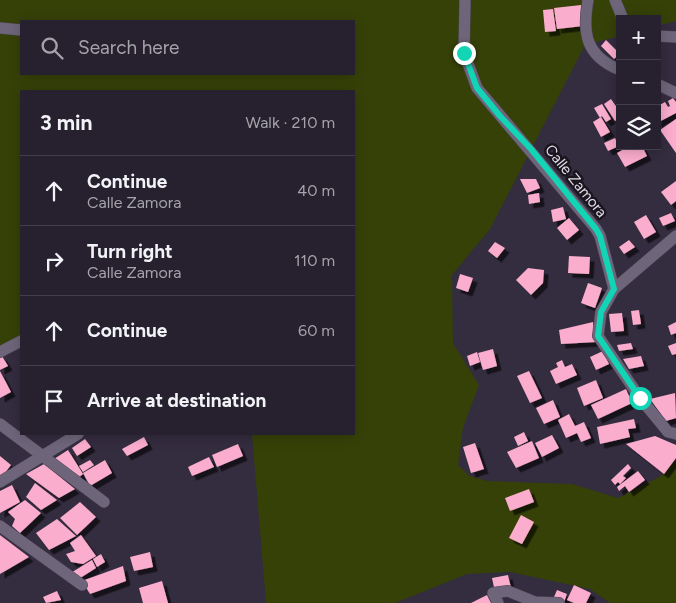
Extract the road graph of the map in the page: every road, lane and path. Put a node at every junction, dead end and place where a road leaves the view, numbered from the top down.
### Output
1 (465, 0) edge
2 (588, 0) edge
3 (615, 0) edge
4 (621, 15) edge
5 (0, 28) edge
6 (20, 30) edge
7 (661, 36) edge
8 (676, 37) edge
9 (616, 68) edge
10 (661, 86) edge
11 (676, 93) edge
12 (676, 236) edge
13 (614, 289) junction
14 (20, 342) edge
15 (0, 352) edge
16 (0, 424) edge
17 (676, 434) edge
18 (76, 435) edge
19 (43, 455) junction
20 (0, 482) edge
21 (104, 502) dead end
22 (0, 526) edge
23 (82, 585) dead end
24 (498, 603) edge
25 (558, 603) edge

1 - 13 street, Calle Zamora
2 - 9 street
3 - 4 street
5 - 6 street
7 - 8 street
10 - 11 street
12 - 13 street
13 - 17 street
14 - 15 street
16 - 19 street
18 - 19 street
19 - 20 street
19 - 21 street
22 - 23 street
24 - 25 street

